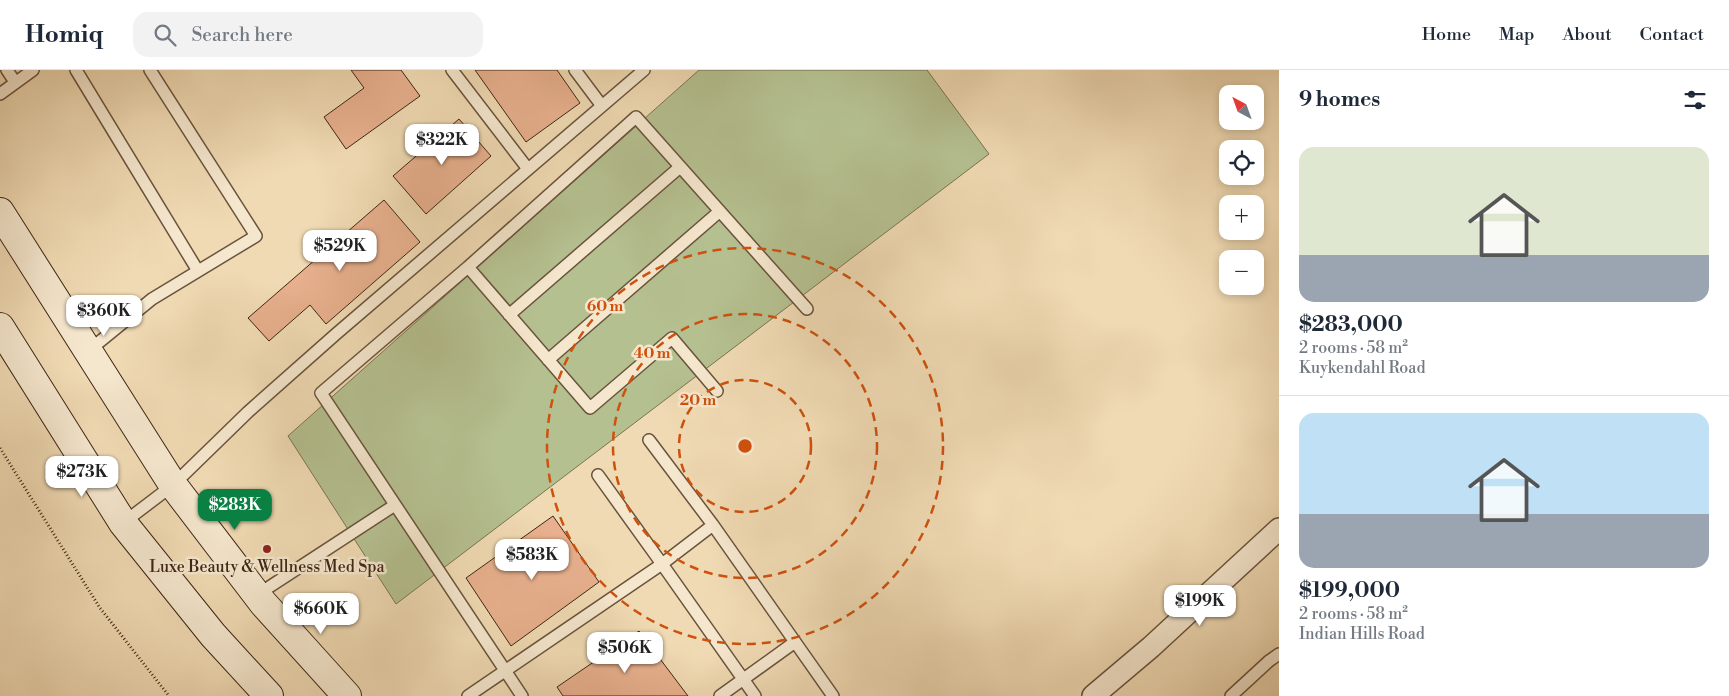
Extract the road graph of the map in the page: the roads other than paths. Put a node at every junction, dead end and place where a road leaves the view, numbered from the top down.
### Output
1 (7, 70) edge
2 (33, 70) edge
3 (76, 70) edge
4 (150, 70) edge
5 (452, 70) edge
6 (576, 70) edge
7 (644, 70) edge
8 (15, 82) junction
9 (0, 94) edge
10 (602, 106) junction
11 (680, 166) junction
12 (528, 169) junction
13 (720, 211) junction
14 (0, 212) edge
15 (468, 267) junction
16 (198, 271) junction
17 (807, 309) dead end
18 (509, 315) junction
19 (0, 327) edge
20 (87, 352) junction
21 (548, 360) junction
22 (717, 391) dead end
23 (649, 440) dead end
24 (598, 475) dead end
25 (173, 484) junction
26 (395, 505) junction
27 (123, 523) junction
28 (712, 525) junction
29 (1279, 529) edge
30 (662, 564) junction
31 (257, 595) junction
32 (795, 642) junction
33 (1279, 654) edge
34 (504, 671) junction
35 (743, 679) junction
36 (269, 696) edge
37 (347, 696) edge
38 (468, 696) edge
39 (522, 696) edge
40 (720, 696) edge
41 (756, 696) edge
42 (833, 696) edge
43 (1093, 696) edge
44 (1231, 696) edge

1 - 8 lane
2 - 8 lane
3 - 16 lane
4 - 16 lane
5 - 12 lane
6 - 10 lane
7 - 10 lane
8 - 9 lane
10 - 12 lane
11 - 13 lane
11 - 15 lane
11 - 18 lane
12 - 25 lane
13 - 17 lane
13 - 21 lane
14 - 20 main road
15 - 18 lane
15 - 26 lane
16 - 20 lane
18 - 21 lane
19 - 27 main road
20 - 25 main road
21 - 22 lane
23 - 28 lane
24 - 30 lane
25 - 27 lane
25 - 31 main road
26 - 31 lane
26 - 34 lane
27 - 36 main road
28 - 30 lane
28 - 32 lane
29 - 43 street
30 - 34 lane
30 - 35 lane
31 - 37 main road
32 - 35 lane
32 - 42 lane
33 - 44 lane
34 - 38 lane
34 - 39 lane
35 - 40 lane
35 - 41 lane

